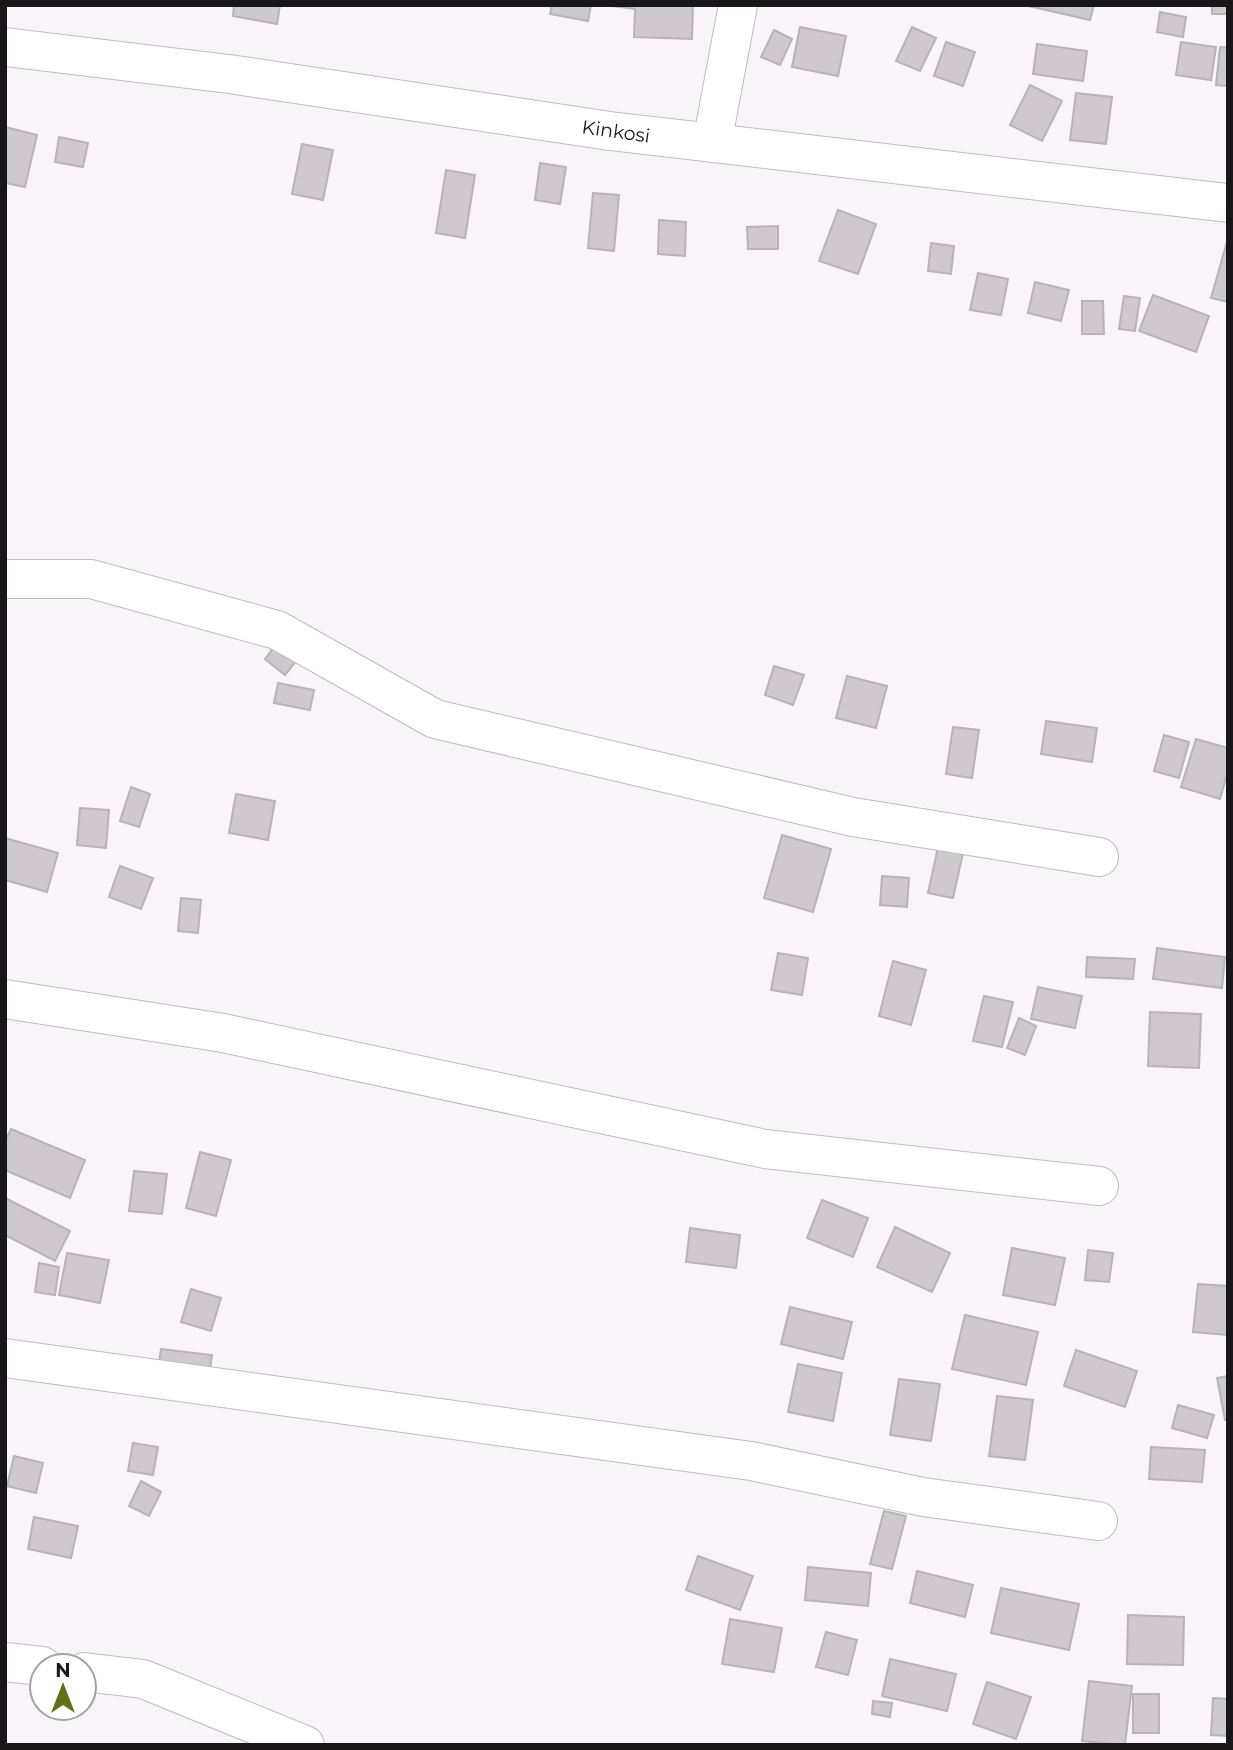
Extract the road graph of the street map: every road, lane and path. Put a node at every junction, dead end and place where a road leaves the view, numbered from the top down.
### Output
1 (738, 5) edge
2 (5, 47) edge
3 (712, 143) junction
4 (1228, 203) edge
5 (5, 579) edge
6 (1099, 857) dead end
7 (5, 999) edge
8 (1099, 1186) dead end
9 (5, 1358) edge
10 (1098, 1521) dead end
11 (5, 1662) edge
12 (28, 1664) edge
13 (98, 1674) edge
14 (305, 1745) edge

1 - 3 street
2 - 3 street, Kinkosi
3 - 4 street, Kinkosi
5 - 6 street
7 - 8 street
9 - 10 street
11 - 12 street
13 - 14 street

